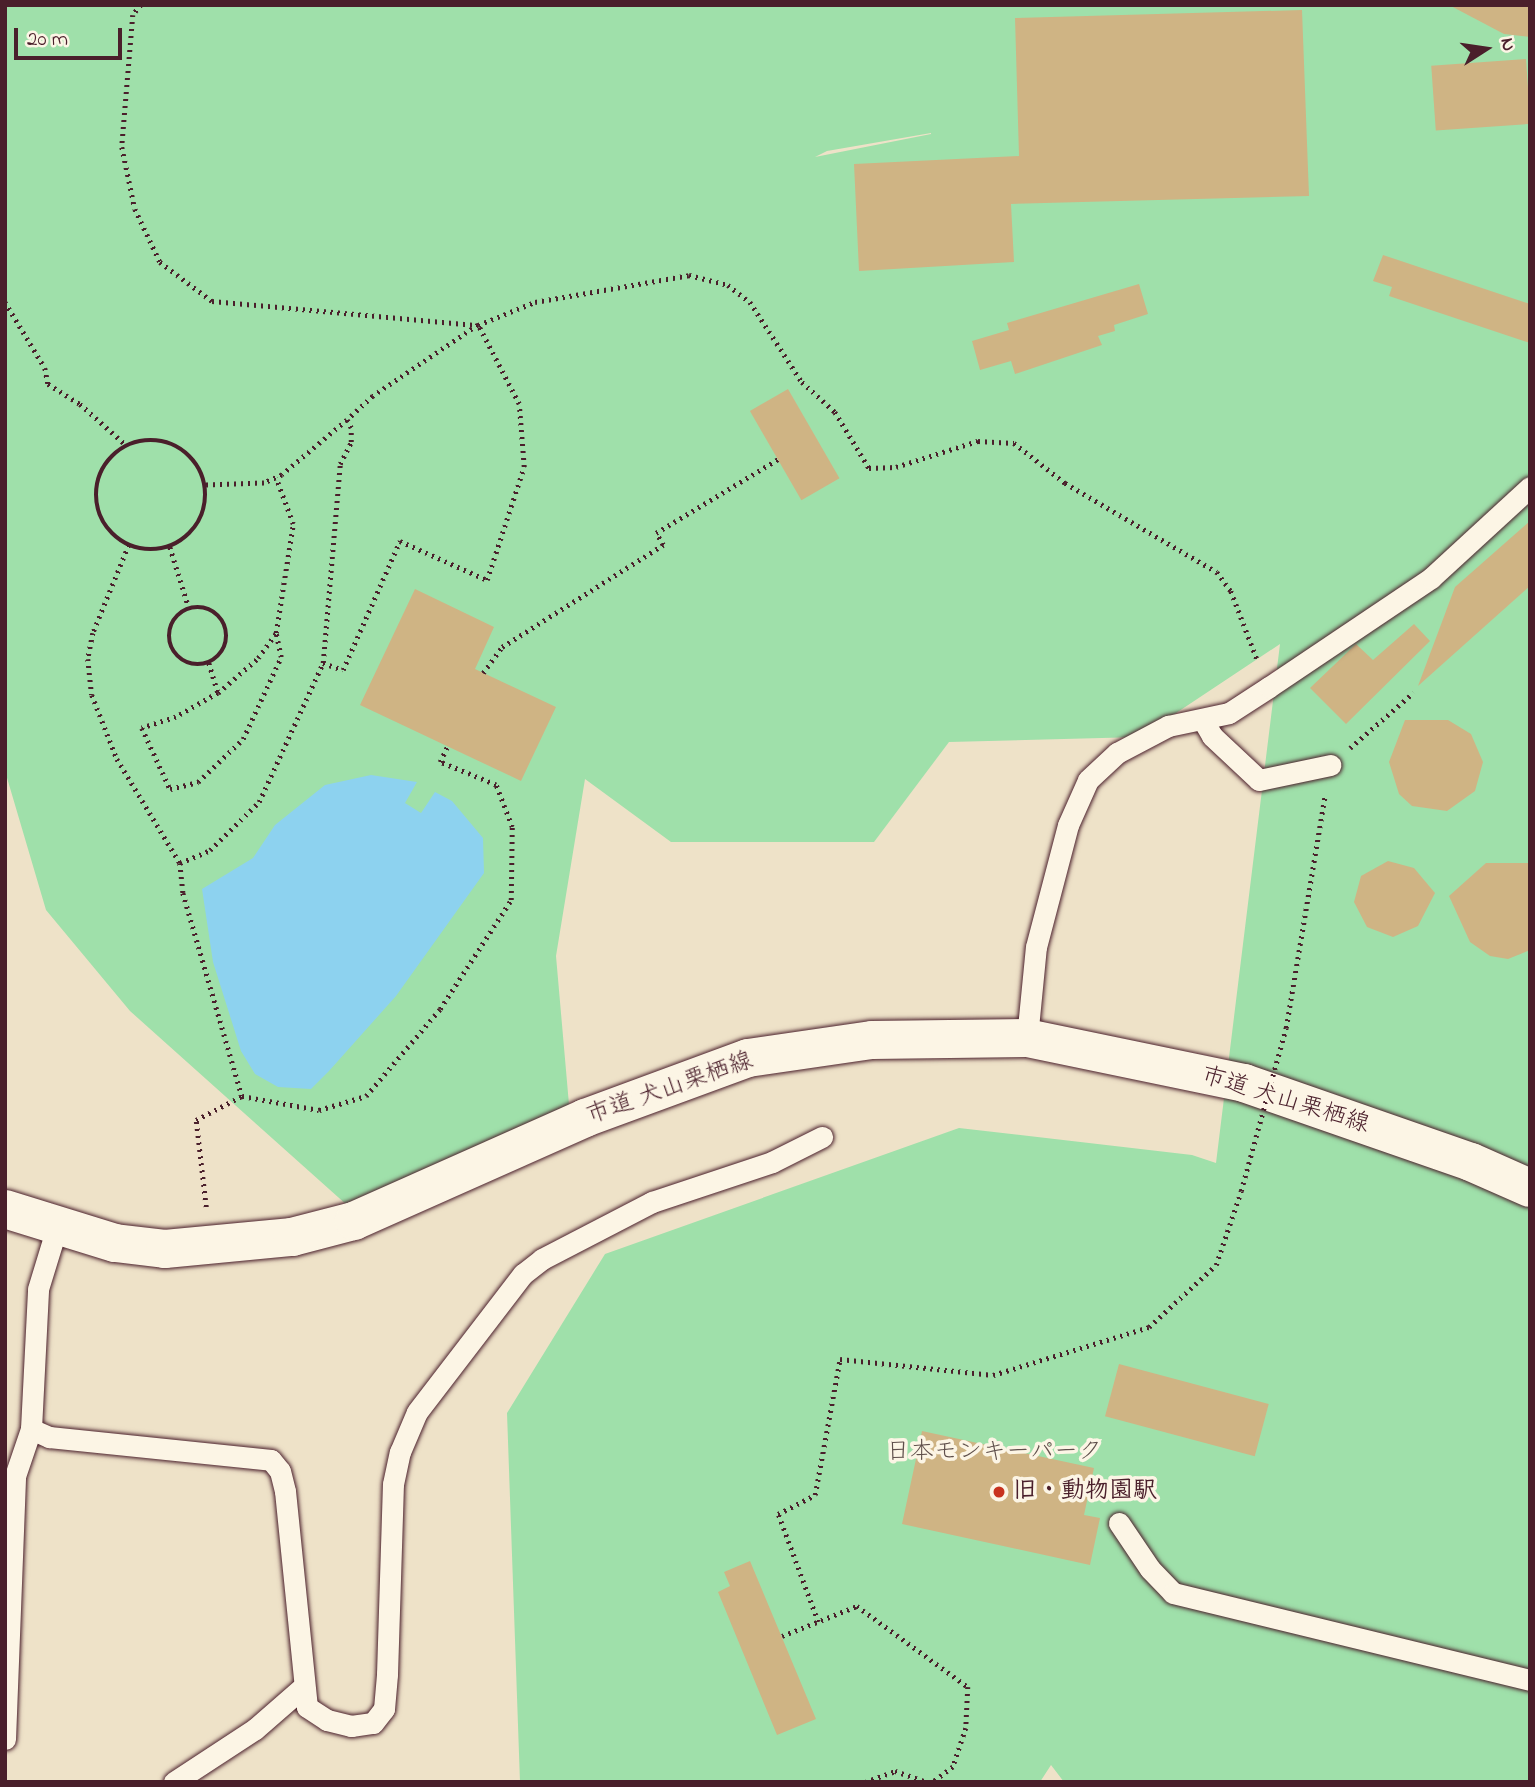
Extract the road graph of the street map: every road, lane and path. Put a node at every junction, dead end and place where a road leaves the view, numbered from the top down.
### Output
1 (141, 5) edge
2 (5, 302) edge
3 (478, 325) junction
4 (347, 420) junction
5 (126, 445) junction
6 (778, 459) dead end
7 (276, 478) junction
8 (206, 485) junction
9 (1530, 487) edge
10 (129, 545) junction
11 (170, 547) junction
12 (189, 608) junction
13 (276, 633) junction
14 (209, 663) junction
15 (323, 663) junction
16 (483, 673) dead end
17 (1269, 687) junction
18 (218, 693) junction
19 (1413, 693) dead end
20 (1204, 722) junction
21 (447, 747) dead end
22 (1330, 765) junction
23 (180, 863) junction
24 (1027, 1038) junction
25 (242, 1096) junction
26 (822, 1137) dead end
27 (1530, 1188) edge
28 (207, 1213) dead end
29 (28, 1218) edge
30 (31, 1429) junction
31 (1119, 1523) dead end
32 (818, 1622) junction
33 (782, 1636) dead end
34 (1530, 1680) edge
35 (302, 1688) junction
36 (5, 1739) edge
37 (174, 1782) edge
38 (865, 1782) edge
39 (927, 1782) edge
40 (933, 1782) edge

1 - 3 path
2 - 5 path
3 - 4 path
3 - 15 path
3 - 17 path
4 - 7 path
4 - 15 path
5 - 8 path
5 - 10 path
6 - 16 path
7 - 8 path
7 - 13 path
8 - 11 path
9 - 17 lane
10 - 11 path
10 - 23 path
11 - 12 path
12 - 14 path
12 - 14 path
13 - 18 path
13 - 18 path
14 - 18 path
15 - 23 path
17 - 20 lane
19 - 22 path
20 - 22 lane
20 - 24 lane
21 - 25 path
22 - 32 path, bridge
23 - 25 path
24 - 27 street, 市道 犬山栗栖線
24 - 29 street, 市道 犬山栗栖線
25 - 28 path
26 - 35 lane
29 - 30 lane
30 - 35 lane
30 - 36 lane
31 - 34 lane
32 - 33 path
32 - 40 path
35 - 37 lane
38 - 39 path

